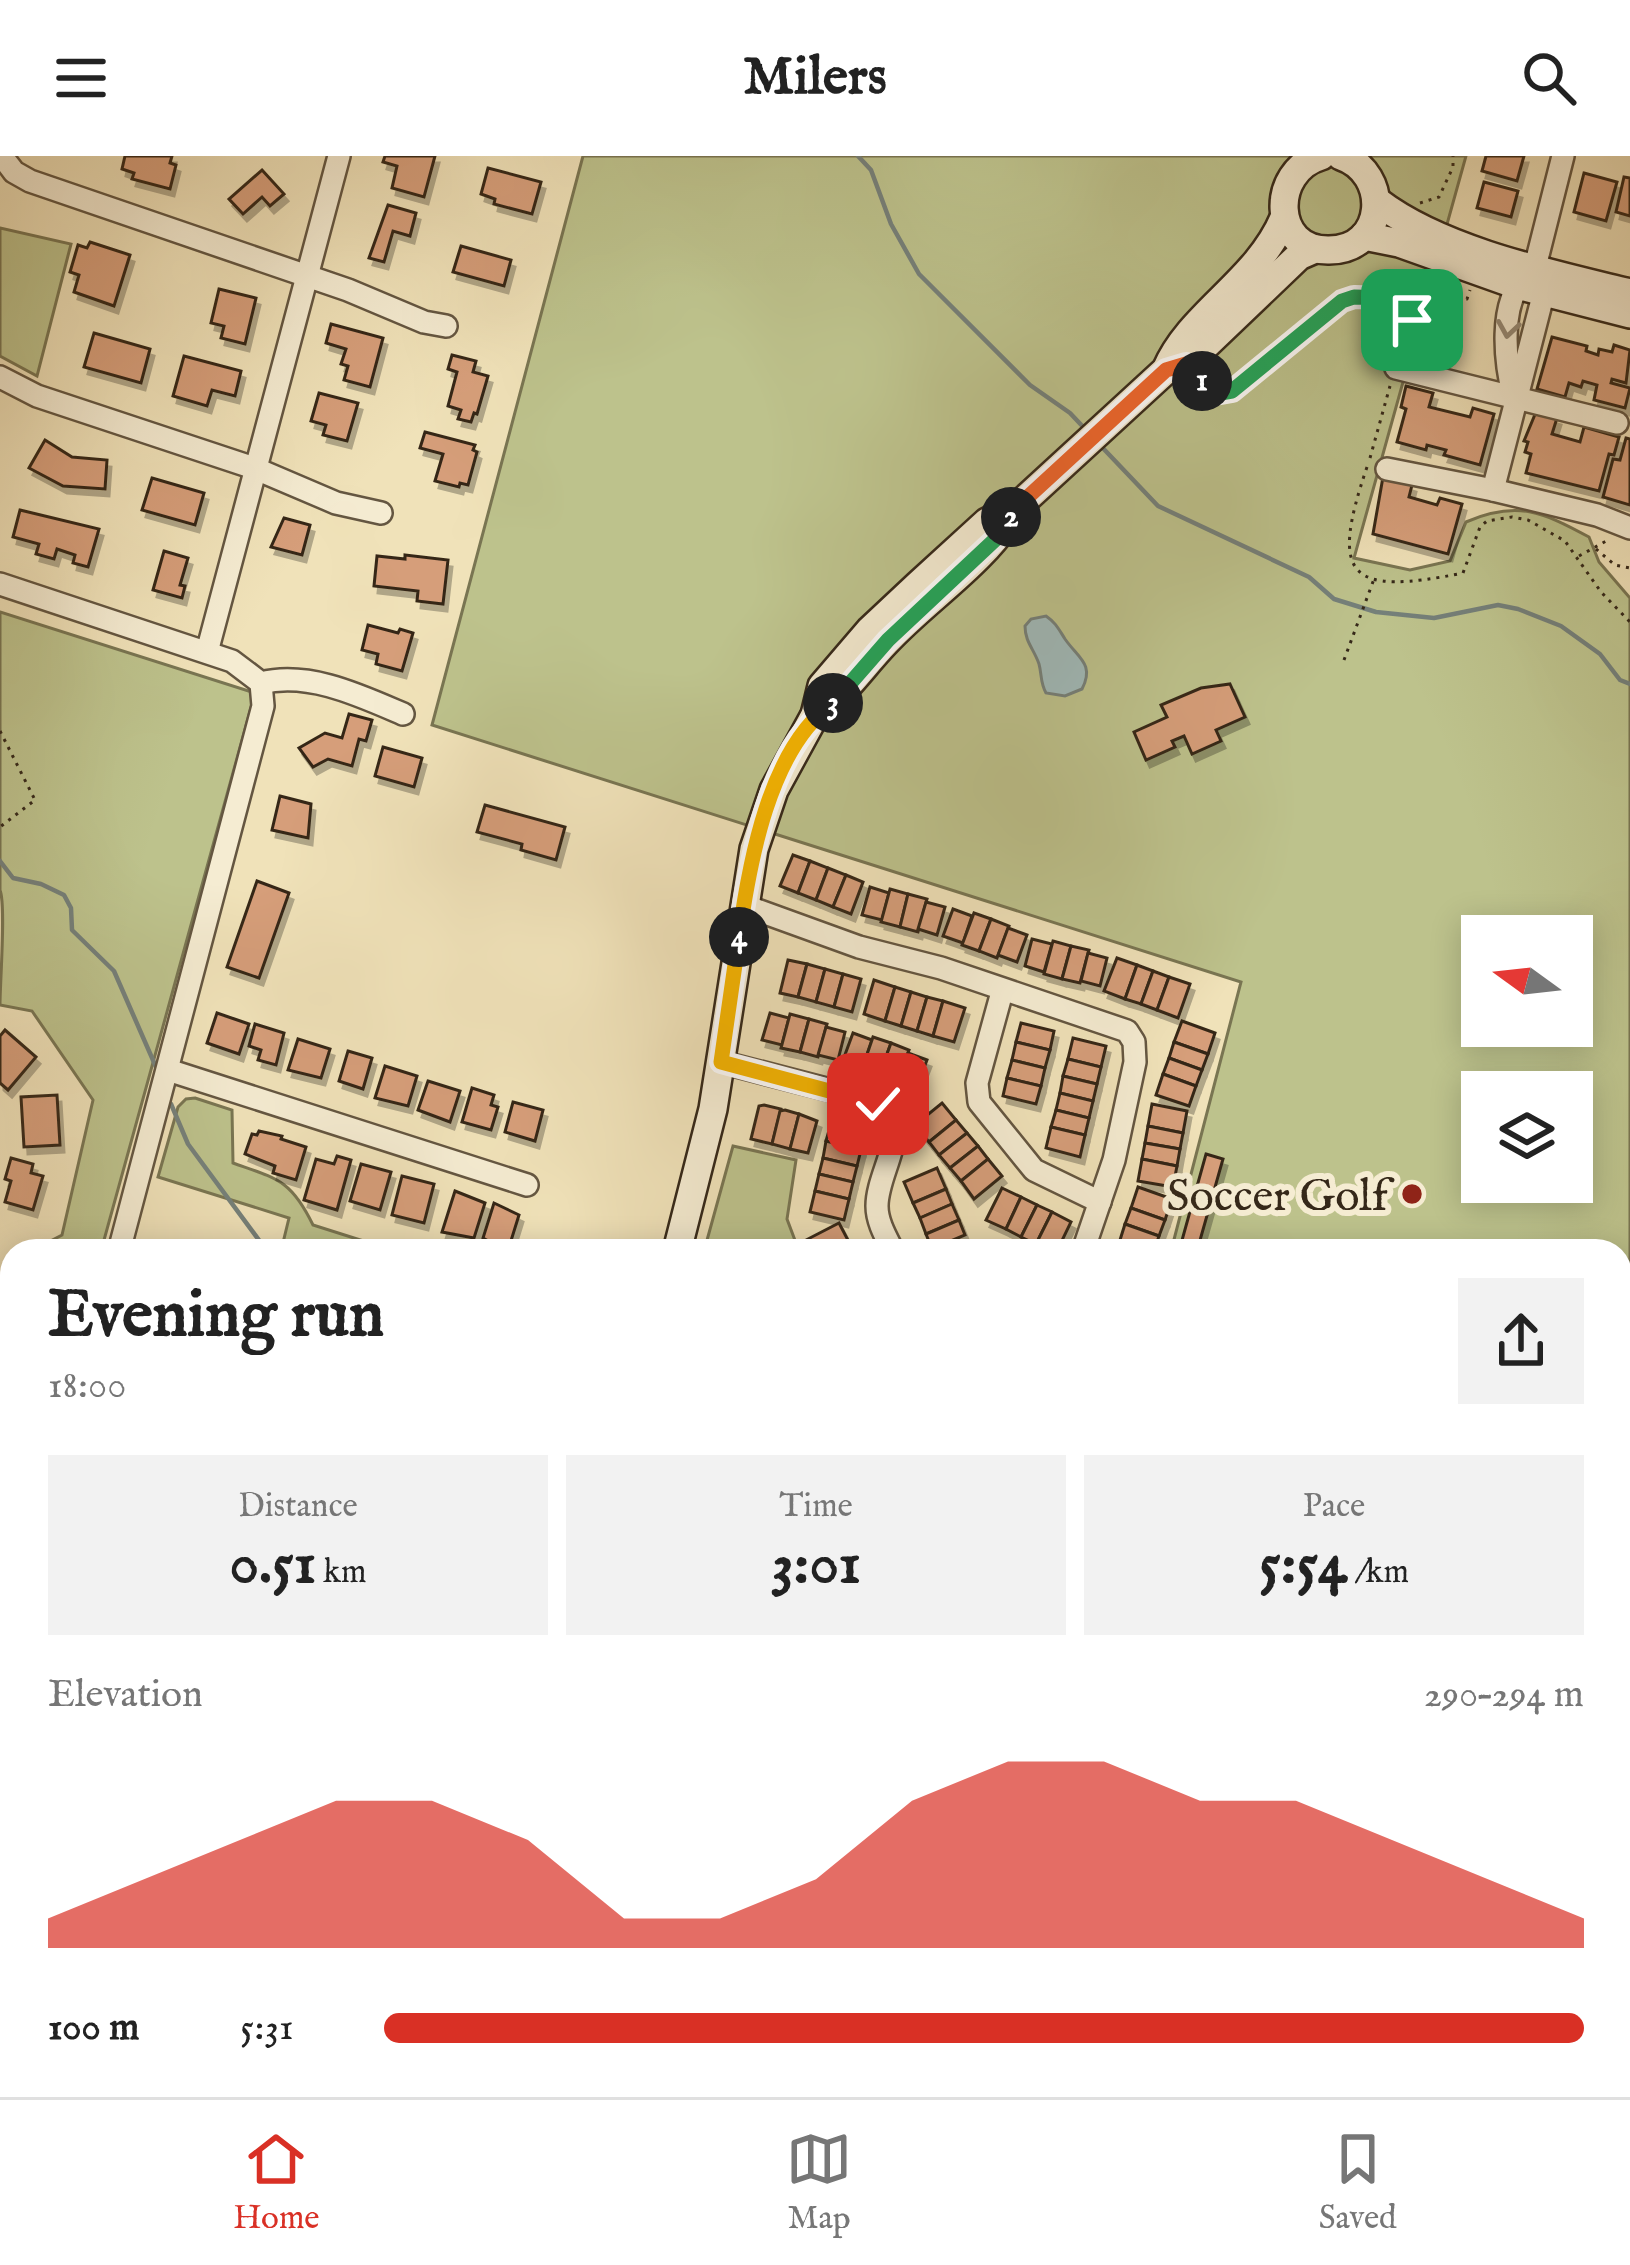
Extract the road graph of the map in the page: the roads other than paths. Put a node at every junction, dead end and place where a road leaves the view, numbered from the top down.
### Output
1 (339, 156) edge
2 (1321, 156) edge
3 (1563, 156) edge
4 (4, 159) dead end
5 (1355, 160) edge
6 (1378, 202) junction
7 (1284, 218) junction
8 (1364, 236) junction
9 (1315, 248) junction
10 (305, 276) junction
11 (1532, 281) junction
12 (1630, 293) edge
13 (1630, 314) edge
14 (446, 326) dead end
15 (1176, 367) junction
16 (1396, 368) road end
17 (0, 377) edge
18 (1514, 398) junction
19 (1617, 423) dead end
20 (254, 468) junction
21 (1387, 469) dead end
22 (1493, 490) junction
23 (381, 513) dead end
24 (1626, 528) edge
25 (0, 584) edge
26 (207, 652) junction
27 (261, 683) junction
28 (403, 714) dead end
29 (743, 905) junction
30 (1002, 992) junction
31 (721, 1062) junction
32 (168, 1070) junction
33 (527, 1185) dead end
34 (1100, 1202) junction
35 (122, 1239) edge
36 (680, 1239) edge
37 (888, 1239) edge
38 (1087, 1239) edge

1 - 10 street
2 - 7 street
3 - 11 street
4 - 10 street
5 - 6 street
6 - 8 street
6 - 11 street
7 - 9 street
7 - 15 street
8 - 9 street
8 - 11 street
9 - 15 street
10 - 14 street
10 - 20 street
11 - 12 street
11 - 13 street
11 - 18 street
15 - 29 street
16 - 18 street
17 - 20 street
18 - 19 street
18 - 22 street
20 - 23 street
20 - 26 street
21 - 22 street
22 - 24 street
25 - 26 street
26 - 27 street
27 - 28 street
27 - 32 street
29 - 30 street
29 - 31 street
30 - 34 street
30 - 34 street
31 - 36 street
31 - 37 street
32 - 33 street
32 - 35 street
34 - 38 street

